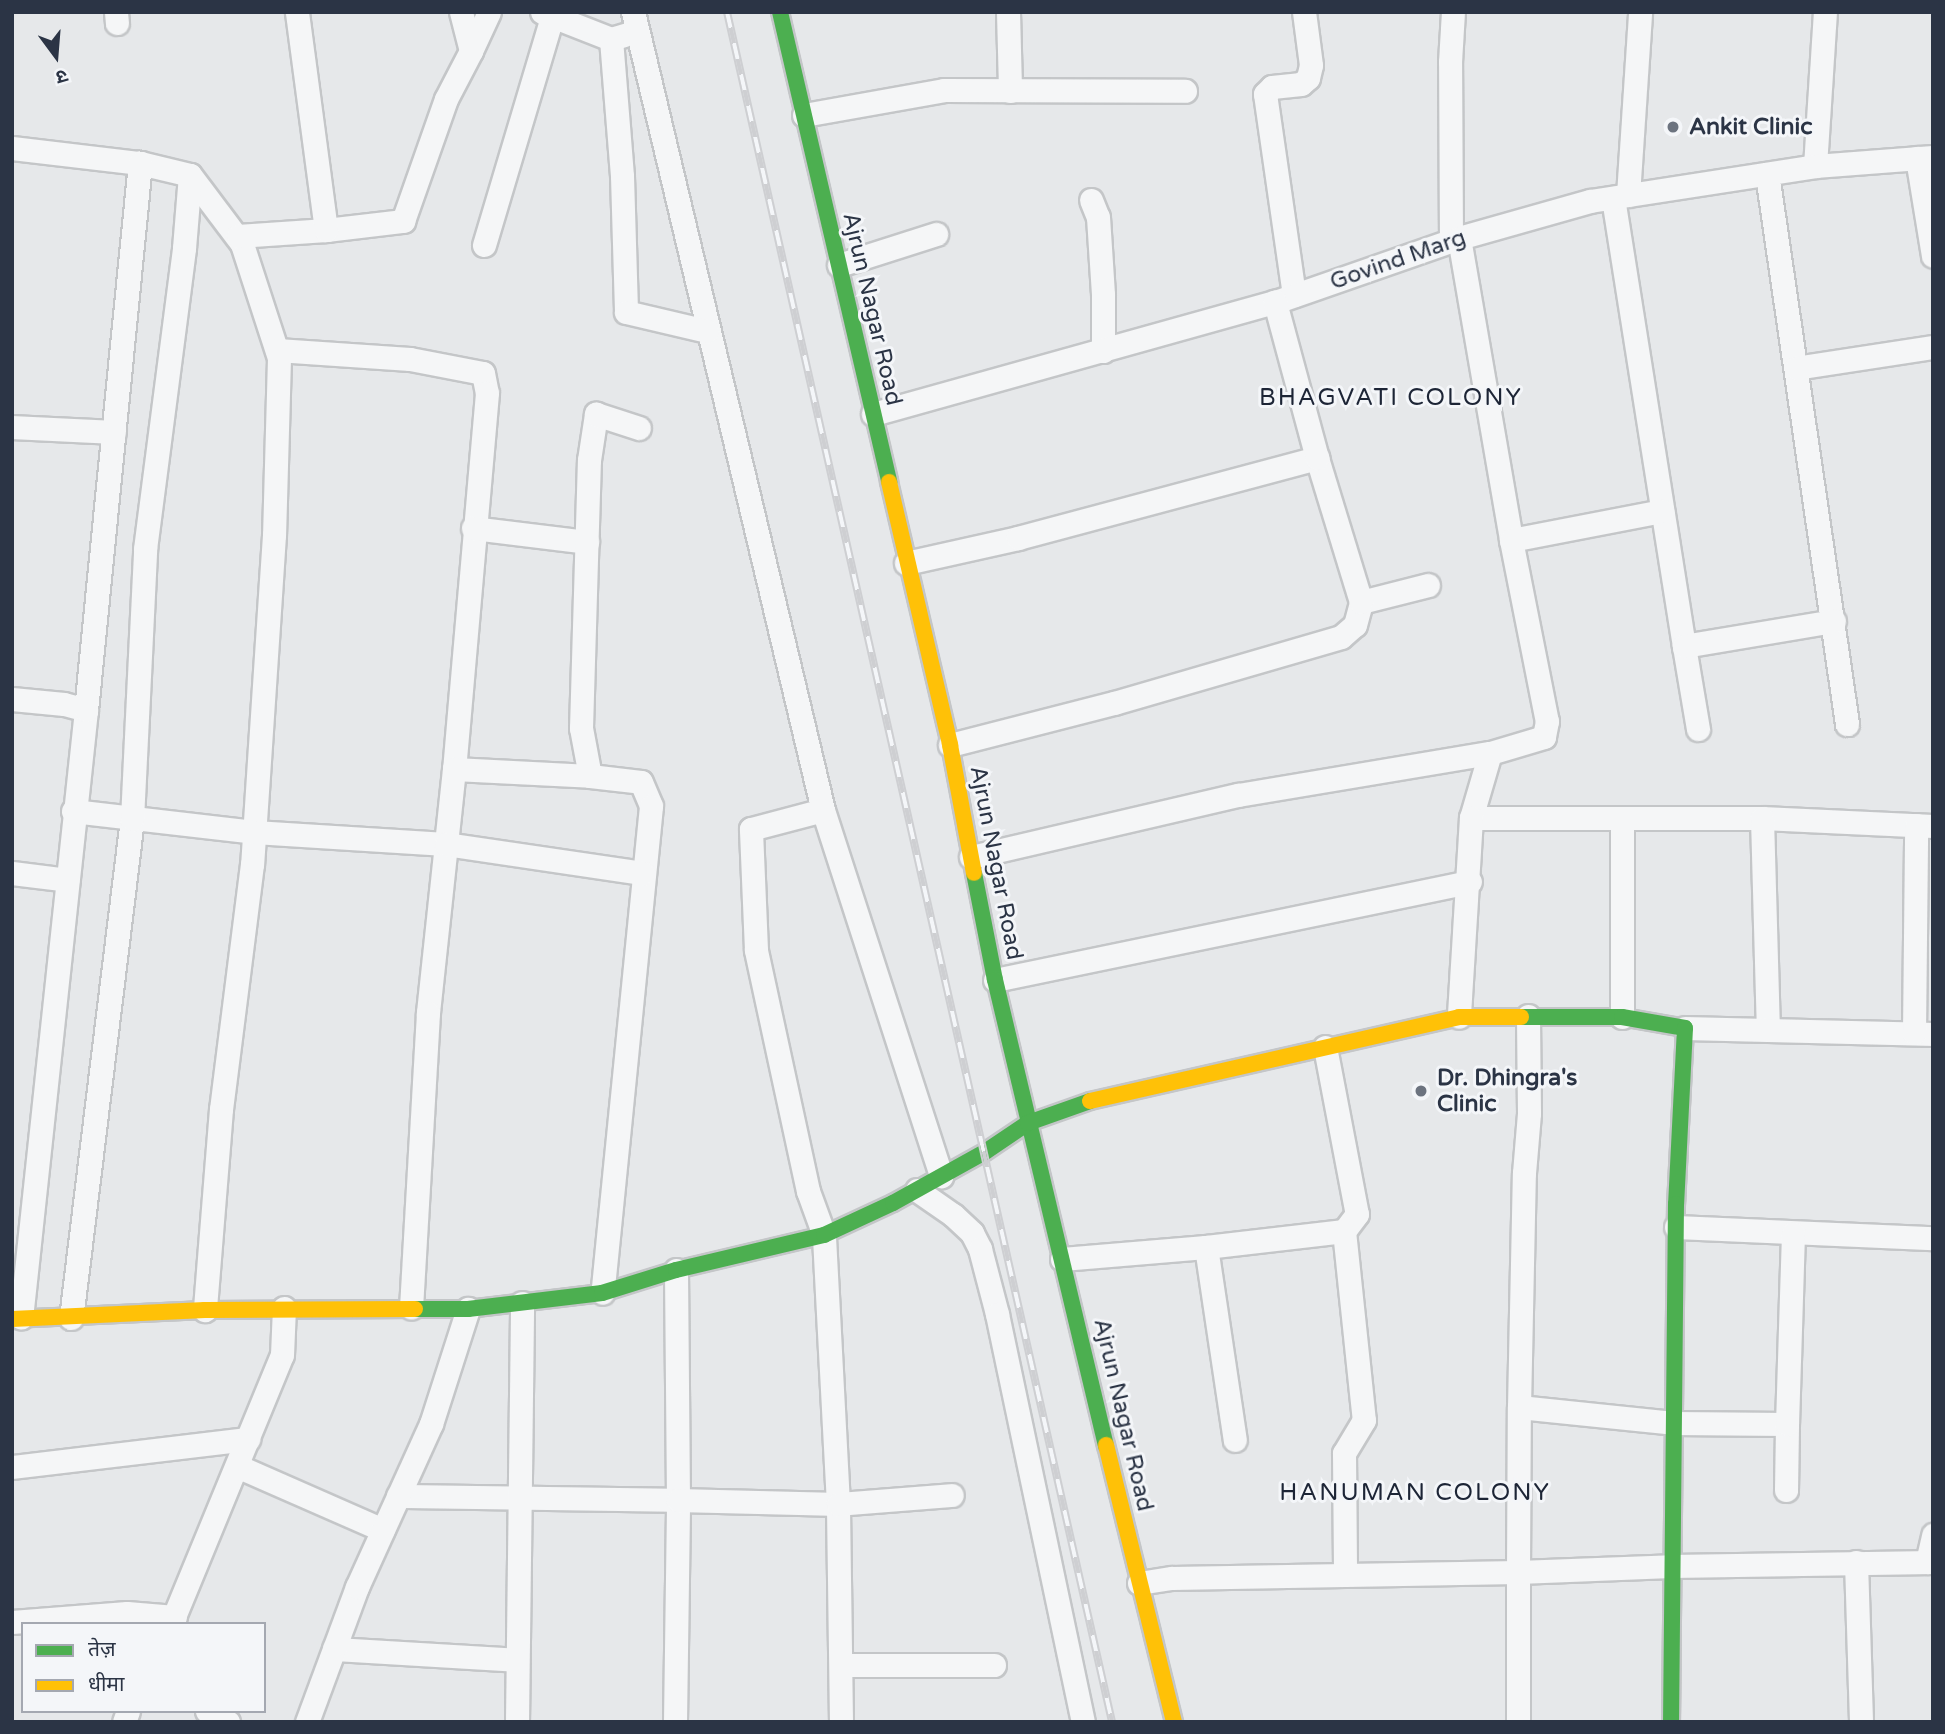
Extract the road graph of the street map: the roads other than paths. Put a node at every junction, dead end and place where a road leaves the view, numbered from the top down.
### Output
1 (297, 12) edge
2 (461, 12) edge
3 (489, 12) edge
4 (779, 12) edge
5 (1008, 12) edge
6 (1304, 12) edge
7 (1453, 12) edge
8 (1640, 12) edge
9 (1825, 12) edge
10 (547, 14) edge
11 (635, 22) edge
12 (611, 38) junction
13 (471, 51) junction
14 (1010, 91) junction
15 (1185, 91) dead end
16 (804, 115) junction
17 (12, 148) edge
18 (1925, 158) edge
19 (140, 163) junction
20 (1815, 166) junction
21 (1767, 174) junction
22 (190, 175) junction
23 (1620, 196) junction
24 (1091, 200) dead end
25 (326, 230) junction
26 (936, 234) dead end
27 (237, 236) junction
28 (1455, 239) junction
29 (484, 245) dead end
30 (1933, 256) edge
31 (839, 265) junction
32 (1285, 298) junction
33 (707, 331) junction
34 (1933, 347) edge
35 (277, 350) junction
36 (1102, 351) junction
37 (1796, 368) junction
38 (873, 414) junction
39 (12, 427) edge
40 (639, 428) dead end
41 (114, 432) junction
42 (1317, 458) junction
43 (1662, 511) junction
44 (473, 528) junction
45 (1511, 540) junction
46 (587, 542) junction
47 (906, 563) junction
48 (1427, 585) dead end
49 (1361, 602) junction
50 (1833, 621) junction
51 (1684, 646) junction
52 (12, 699) edge
53 (86, 710) junction
54 (1847, 724) dead end
55 (1698, 729) dead end
56 (950, 745) junction
57 (1490, 753) junction
58 (454, 769) junction
59 (590, 776) junction
60 (823, 810) junction
61 (73, 811) junction
62 (1471, 818) junction
63 (1622, 818) junction
64 (1762, 818) junction
65 (132, 819) junction
66 (1924, 826) edge
67 (254, 832) junction
68 (446, 844) junction
69 (971, 857) junction
70 (12, 873) edge
71 (643, 873) junction
72 (68, 880) junction
73 (1470, 882) junction
74 (995, 980) junction
75 (1528, 1016) junction
76 (1459, 1017) junction
77 (1622, 1017) junction
78 (1685, 1028) junction
79 (1768, 1030) junction
80 (1923, 1033) edge
81 (1325, 1047) junction
82 (1028, 1123) junction
83 (941, 1176) junction
84 (917, 1190) junction
85 (1676, 1227) junction
86 (1344, 1231) junction
87 (1793, 1233) junction
88 (824, 1235) junction
89 (1933, 1238) edge
90 (1206, 1247) junction
91 (1062, 1259) junction
92 (676, 1270) junction
93 (602, 1293) junction
94 (522, 1303) junction
95 (284, 1308) junction
96 (411, 1308) junction
97 (468, 1309) junction
98 (205, 1310) junction
99 (71, 1318) junction
100 (17, 1319) edge
101 (1518, 1407) junction
102 (1673, 1423) junction
103 (1787, 1424) junction
104 (248, 1440) junction
105 (1235, 1440) dead end
106 (237, 1466) junction
107 (12, 1467) edge
108 (1786, 1490) dead end
109 (952, 1495) dead end
110 (398, 1496) junction
111 (518, 1498) junction
112 (678, 1500) junction
113 (838, 1504) junction
114 (383, 1530) junction
115 (1933, 1535) edge
116 (1856, 1562) junction
117 (1930, 1562) edge
118 (1671, 1566) junction
119 (1518, 1572) junction
120 (1345, 1575) junction
121 (1139, 1583) junction
122 (173, 1620) edge
123 (12, 1622) edge
124 (334, 1649) junction
125 (517, 1660) junction
126 (841, 1665) junction
127 (994, 1665) dead end
128 (211, 1713) edge
129 (228, 1722) edge
130 (307, 1722) edge
131 (517, 1722) edge
132 (675, 1722) edge
133 (841, 1722) edge
134 (1083, 1722) edge
135 (1174, 1722) edge
136 (1518, 1722) edge
137 (1671, 1722) edge
138 (1861, 1722) edge

1 - 25 street
2 - 13 street
3 - 13 street
4 - 16 street, Ajrun Nagar Road
5 - 14 street
6 - 32 street
7 - 28 street
8 - 23 street
9 - 20 street
10 - 12 street
10 - 29 street
11 - 12 street
11 - 33 street
12 - 33 street
13 - 25 street
14 - 15 street
14 - 16 street
16 - 31 street, Ajrun Nagar Road
17 - 19 street
18 - 20 street, Govind Marg
18 - 30 street
19 - 22 street
19 - 41 street
20 - 21 street, Govind Marg
21 - 23 street, Govind Marg
21 - 37 street
22 - 27 street
22 - 65 street
23 - 28 street, Govind Marg
23 - 43 street
24 - 36 street
25 - 27 street
26 - 31 street
27 - 35 street
28 - 32 street, Govind Marg
28 - 45 street
31 - 38 street, Ajrun Nagar Road
32 - 36 street, Govind Marg
32 - 42 street
33 - 60 street
34 - 37 street
35 - 44 street
35 - 67 street
36 - 38 street, Govind Marg
37 - 50 street
38 - 47 street, Ajrun Nagar Road
39 - 41 street
40 - 46 street
41 - 53 street
42 - 47 street
42 - 49 street
43 - 45 street
43 - 51 street
44 - 46 street
44 - 58 street
45 - 57 street
46 - 59 street
47 - 56 street, Ajrun Nagar Road
48 - 49 street
49 - 56 street
50 - 51 street
50 - 54 street
51 - 55 street
52 - 53 street
53 - 61 street
56 - 69 street, Ajrun Nagar Road
57 - 62 street
57 - 69 street
58 - 59 street
58 - 68 street
59 - 71 street
60 - 83 street
60 - 88 street
61 - 65 street
61 - 72 street
62 - 63 street
62 - 73 street
63 - 64 street
63 - 77 street
64 - 66 street
64 - 79 street
65 - 67 street
65 - 99 street
66 - 80 street
67 - 68 street
67 - 98 street
68 - 71 street
68 - 96 street
69 - 74 street, Ajrun Nagar Road
70 - 72 street
71 - 93 street
72 - 100 street
73 - 74 street
73 - 76 street
74 - 82 street, Ajrun Nagar Road
75 - 76 street
75 - 77 street
75 - 101 street
76 - 81 street
77 - 78 street
78 - 79 street
78 - 85 street
79 - 80 street
81 - 82 street
81 - 86 street
82 - 83 street
82 - 91 street, Ajrun Nagar Road
83 - 84 street
84 - 88 street
84 - 134 street
85 - 87 street
85 - 102 street
86 - 90 street
86 - 120 street
87 - 89 street
87 - 103 street
88 - 92 street
88 - 113 street
90 - 91 street
90 - 105 street
91 - 121 street, Ajrun Nagar Road
92 - 93 street
92 - 112 street
93 - 94 street
94 - 97 street
94 - 111 street
95 - 96 street
95 - 98 street
95 - 104 street
96 - 97 street
97 - 110 street
98 - 99 street
99 - 100 street
101 - 102 street
101 - 119 street
102 - 103 street
102 - 118 street
103 - 108 street
104 - 106 street
104 - 107 street
106 - 114 street
106 - 122 street
109 - 113 street
110 - 111 street
110 - 114 street
111 - 112 street
111 - 125 street
112 - 113 street
112 - 132 street
113 - 126 street
114 - 124 street
115 - 117 street
116 - 117 street
116 - 118 street
116 - 138 street
118 - 119 street
118 - 137 street
119 - 120 street
119 - 136 street
120 - 121 street
121 - 135 street, Ajrun Nagar Road
122 - 123 street
124 - 125 street
124 - 130 street
125 - 131 street
126 - 127 street
126 - 133 street
128 - 129 street

